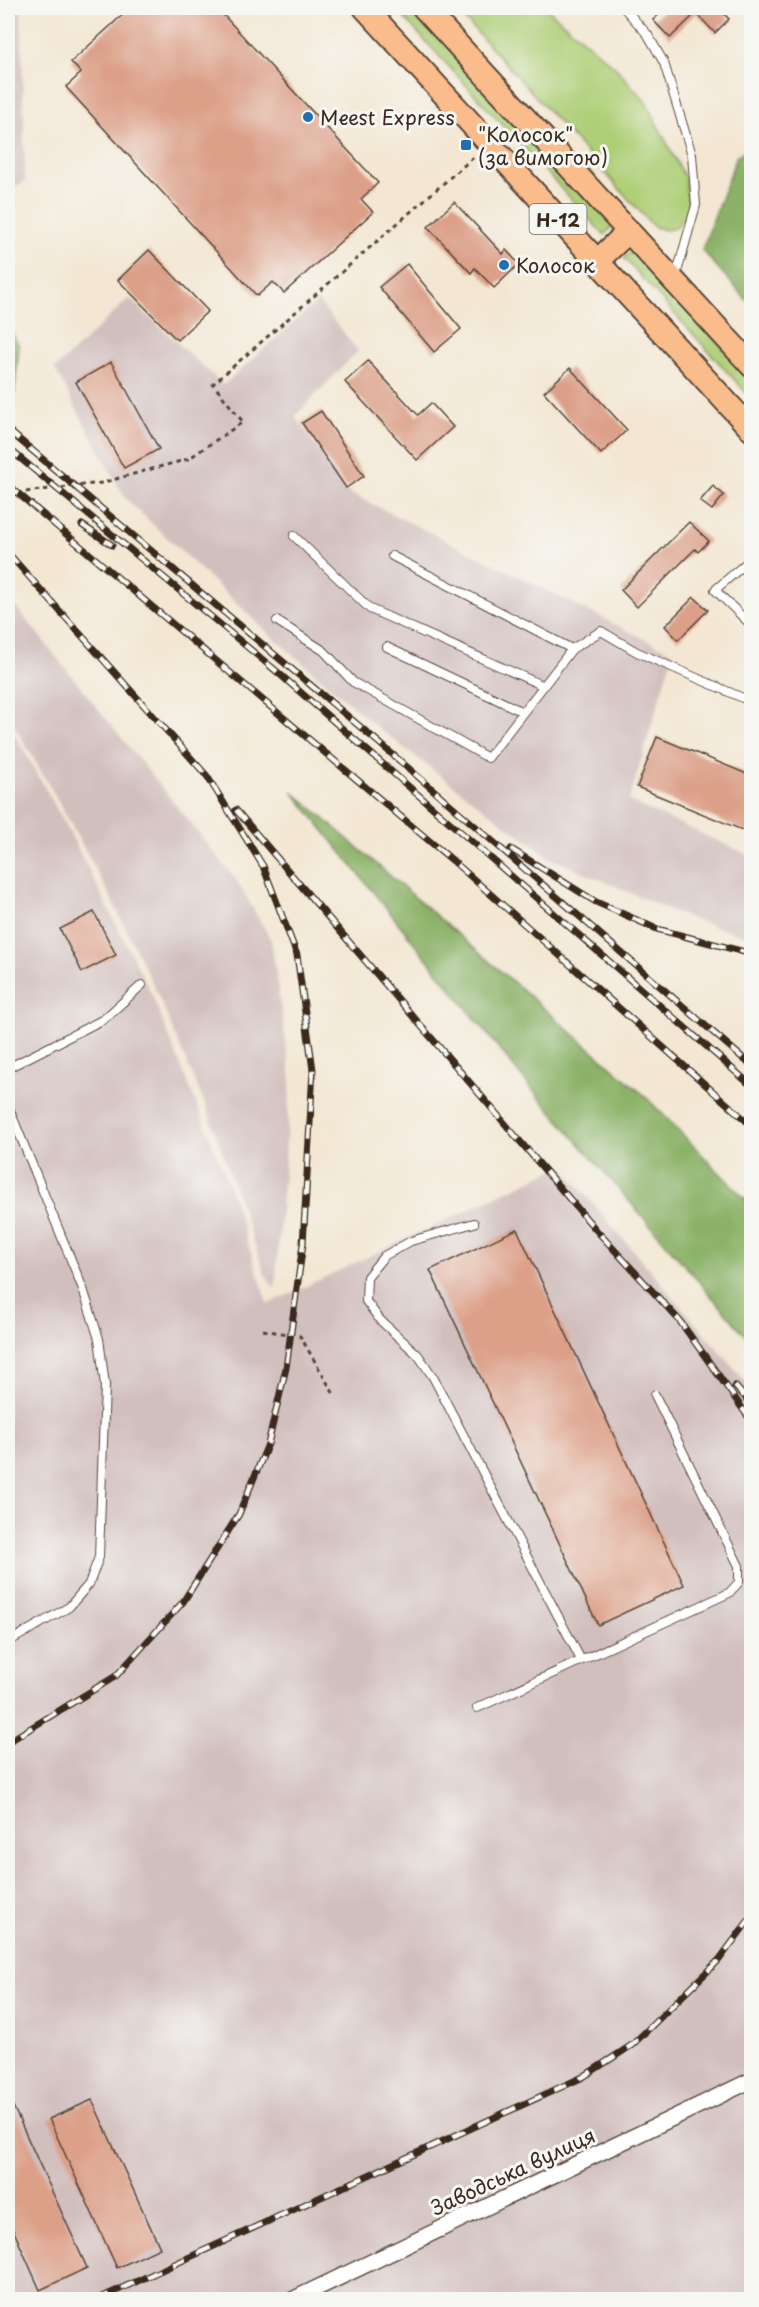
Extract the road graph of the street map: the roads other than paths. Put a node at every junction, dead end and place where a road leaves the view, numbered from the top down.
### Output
1 (365, 8) edge
2 (424, 8) edge
3 (624, 8) edge
4 (628, 231) junction
5 (596, 262) junction
6 (674, 281) junction
7 (752, 366) edge
8 (752, 430) edge
9 (294, 536) dead end
10 (392, 556) dead end
11 (752, 558) edge
12 (277, 621) dead end
13 (752, 626) edge
14 (387, 647) dead end
15 (572, 649) junction
16 (543, 686) junction
17 (752, 702) edge
18 (523, 712) junction
19 (142, 985) dead end
20 (8, 1068) edge
21 (8, 1106) edge
22 (474, 1223) dead end
23 (654, 1395) dead end
24 (8, 1641) edge
25 (581, 1660) junction
26 (477, 1708) dead end
27 (752, 2080) edge
28 (292, 2300) edge

1 - 5 main road, Н-12
2 - 4 main road, Н-12
3 - 6 lane
4 - 5 main road
4 - 6 main road, Н-12
5 - 8 main road, Н-12
6 - 7 main road, Н-12
9 - 16 lane
10 - 15 lane
11 - 13 lane
12 - 18 lane
14 - 18 lane
15 - 16 lane
15 - 17 lane
16 - 18 lane
19 - 20 lane
21 - 24 lane
22 - 25 lane
23 - 25 lane
25 - 26 lane
27 - 28 street, Заводська вулиця

